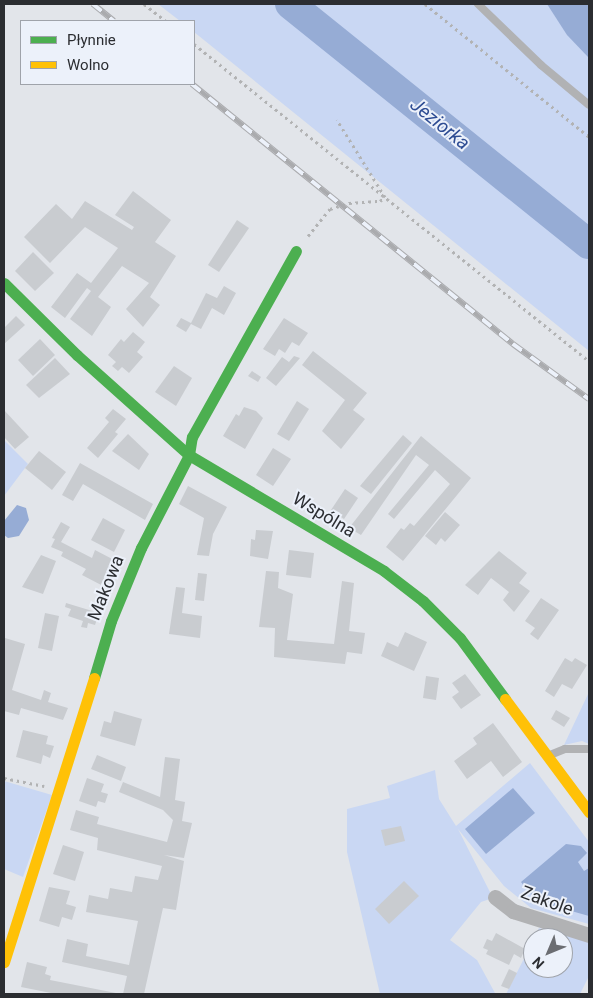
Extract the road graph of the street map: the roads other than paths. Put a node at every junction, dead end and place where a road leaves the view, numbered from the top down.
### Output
1 (478, 4) edge
2 (589, 105) edge
3 (296, 251) road end
4 (4, 283) edge
5 (189, 455) junction
6 (589, 749) edge
7 (548, 756) junction
8 (589, 812) edge
9 (495, 897) dead end
10 (589, 935) edge
11 (4, 962) edge

1 - 2 lane
3 - 5 street, Makowa
4 - 5 street, Wspólna
5 - 7 street, Wspólna
5 - 11 street, Makowa
6 - 7 lane
7 - 8 street, Wspólna
9 - 10 street, Zakole

